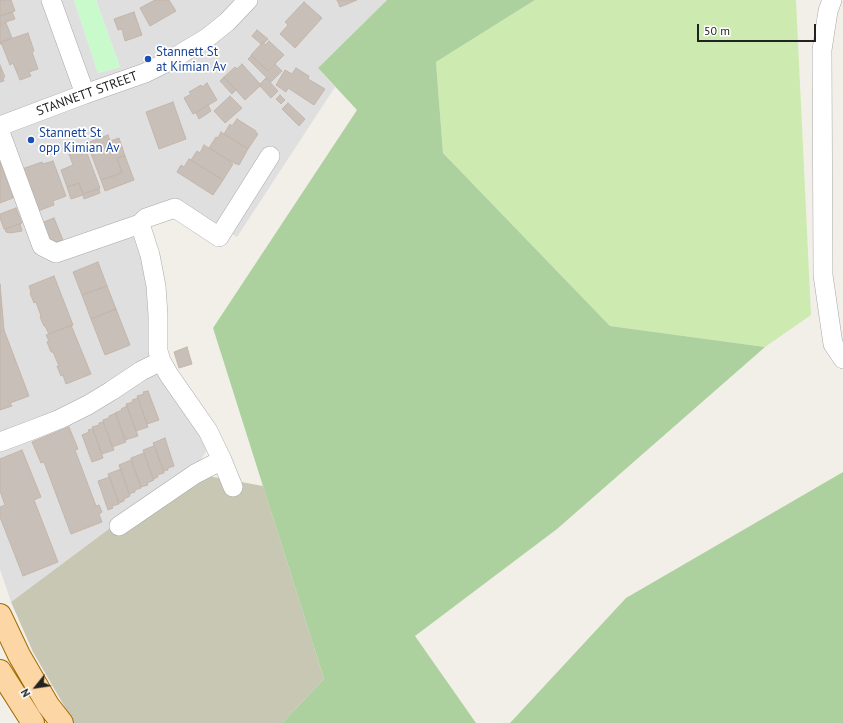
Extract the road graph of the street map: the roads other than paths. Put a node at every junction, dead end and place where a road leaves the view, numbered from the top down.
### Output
1 (51, 0) edge
2 (248, 0) edge
3 (832, 0) edge
4 (85, 94) junction
5 (0, 126) edge
6 (0, 132) edge
7 (270, 156) dead end
8 (140, 224) junction
9 (160, 356) junction
10 (843, 359) edge
11 (0, 430) edge
12 (0, 442) edge
13 (222, 460) junction
14 (233, 487) dead end
15 (119, 526) dead end
16 (0, 615) edge
17 (0, 671) edge
18 (32, 723) edge
19 (62, 723) edge

1 - 4 street
2 - 4 street, STANNETT STREET
3 - 10 street
4 - 5 street, STANNETT STREET
6 - 8 street
7 - 8 street
8 - 9 street
9 - 11 street
9 - 12 street
9 - 13 street
13 - 14 street
13 - 15 street
16 - 19 main road
17 - 18 main road

